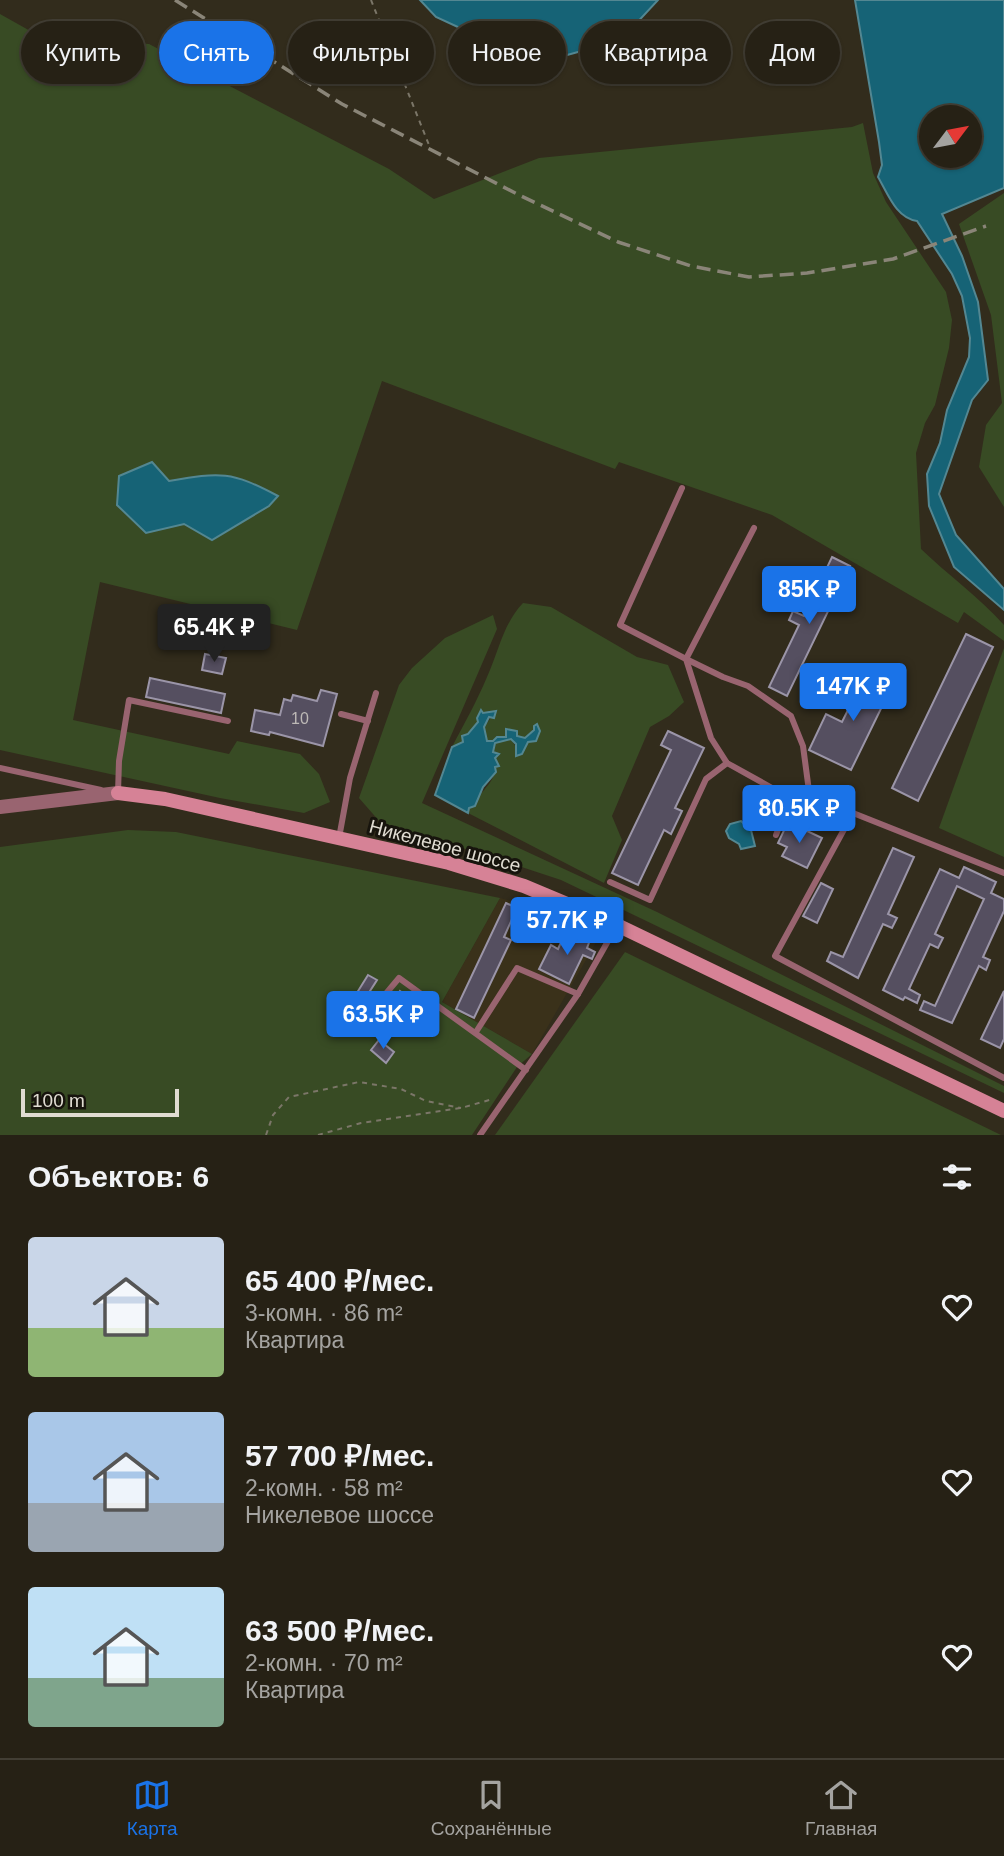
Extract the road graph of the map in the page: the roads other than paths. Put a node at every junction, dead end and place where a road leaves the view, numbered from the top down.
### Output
1 (682, 488) dead end
2 (754, 528) dead end
3 (686, 659) junction
4 (376, 693) dead end
5 (341, 714) dead end
6 (228, 721) dead end
7 (368, 721) junction
8 (727, 763) junction
9 (0, 768) edge
10 (809, 791) junction
11 (118, 793) junction
12 (790, 798) junction
13 (0, 807) edge
14 (853, 813) junction
15 (776, 835) dead end
16 (339, 840) junction
17 (1004, 873) edge
18 (610, 882) dead end
19 (617, 925) junction
20 (578, 994) junction
21 (363, 1021) dead end
22 (476, 1032) junction
23 (526, 1070) junction
24 (1004, 1078) edge
25 (1004, 1111) edge
26 (480, 1135) edge

1 - 3 lane
2 - 3 lane
3 - 8 lane
3 - 10 lane
4 - 7 lane
5 - 7 lane
6 - 11 lane
7 - 16 lane
8 - 12 lane
8 - 18 lane
9 - 11 lane
10 - 12 lane
10 - 14 lane
11 - 13 street, Никелевое шоссе
11 - 16 main road, Никелевое шоссе
12 - 15 lane
14 - 17 lane
14 - 24 lane
16 - 19 main road, Никелевое шоссе
19 - 20 lane
19 - 25 main road, Никелевое шоссе
20 - 22 lane
20 - 23 lane
21 - 22 lane
22 - 23 lane
23 - 26 lane

